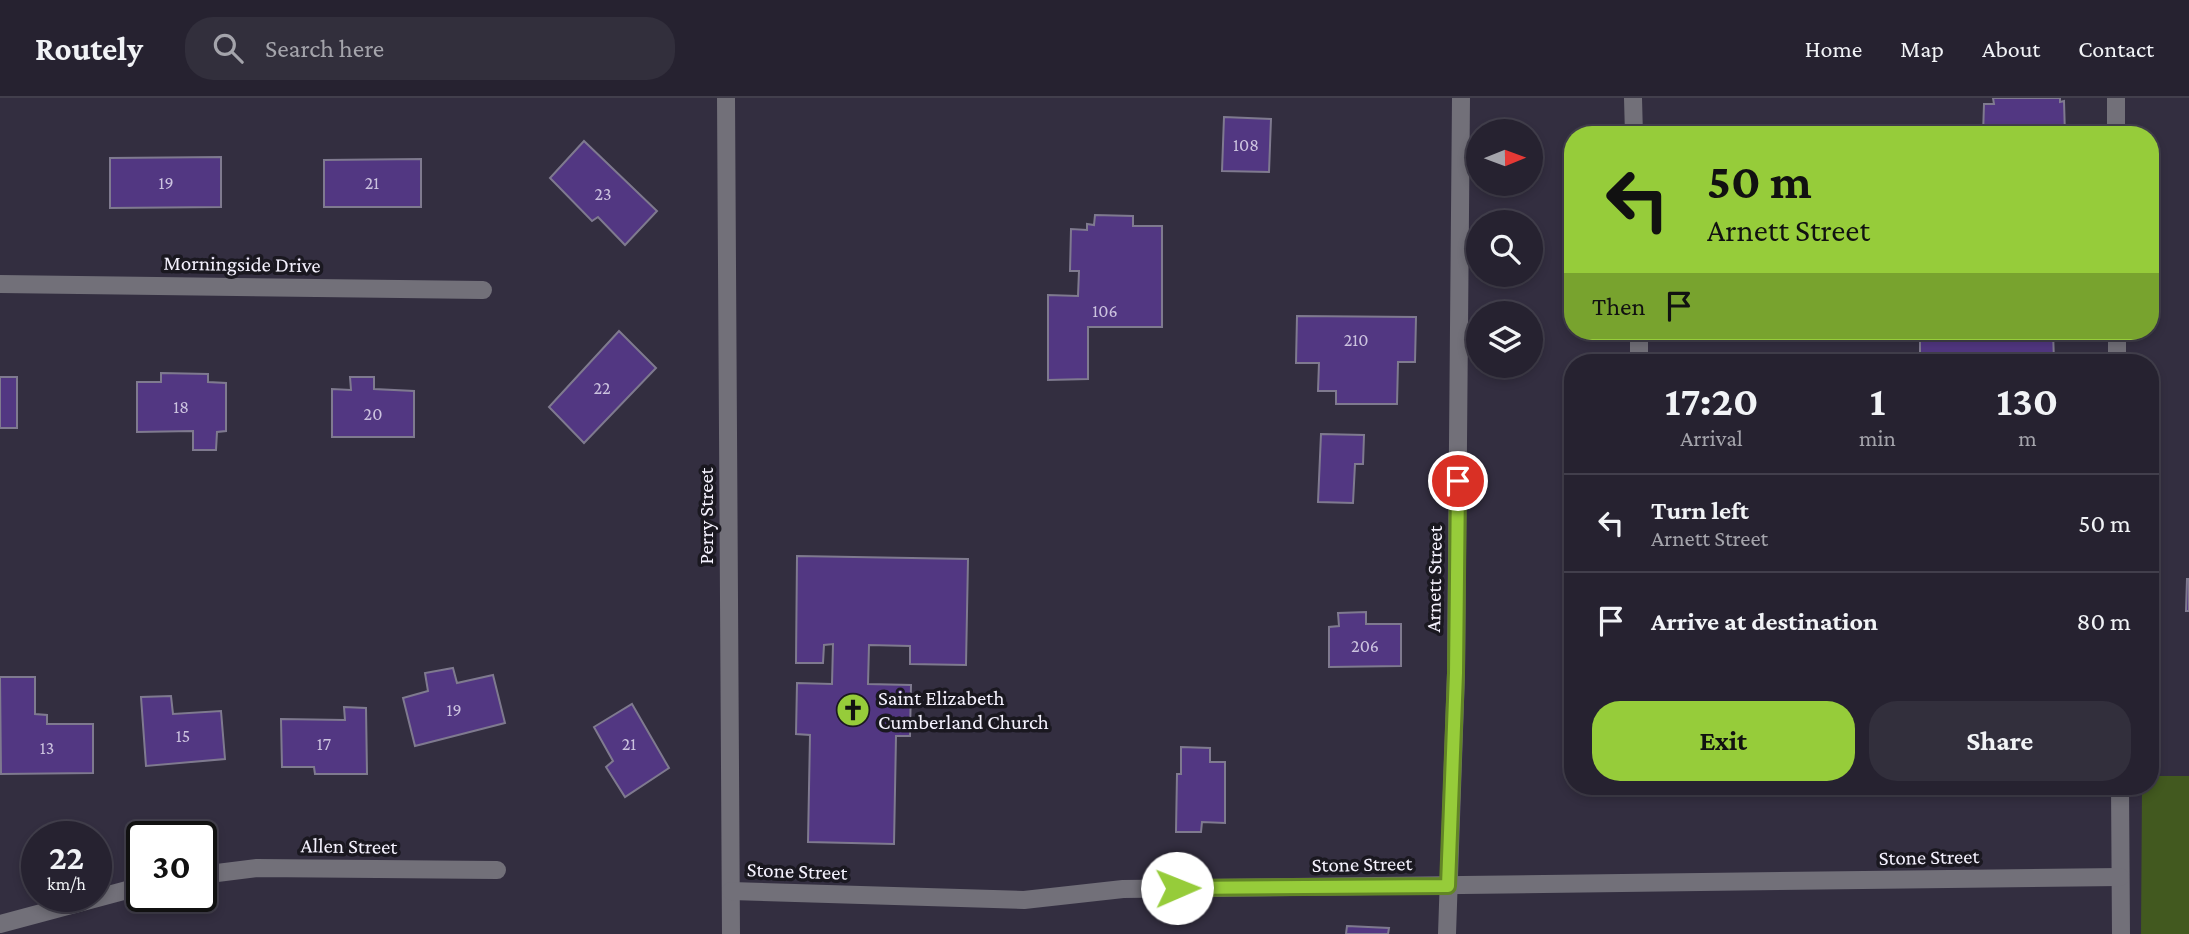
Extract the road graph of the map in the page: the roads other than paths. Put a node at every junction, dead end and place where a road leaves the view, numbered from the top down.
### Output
1 (726, 98) edge
2 (1461, 98) edge
3 (1633, 98) edge
4 (2116, 98) edge
5 (1634, 126) edge
6 (2116, 126) edge
7 (0, 284) edge
8 (483, 290) dead end
9 (2120, 795) edge
10 (497, 870) dead end
11 (217, 873) edge
12 (2120, 877) junction
13 (1448, 886) junction
14 (126, 890) edge
15 (731, 891) junction
16 (0, 924) edge
17 (731, 934) edge
18 (1447, 934) edge
19 (2121, 934) edge

1 - 15 street, Perry Street
2 - 13 street, Arnett Street
3 - 5 street
4 - 6 street
7 - 8 street, Morningside Drive
9 - 12 street
10 - 11 street, Allen Street
12 - 13 street, Stone Street
12 - 19 street
13 - 15 street, Stone Street
13 - 18 street, Arnett Street
14 - 16 street
15 - 17 street, Perry Street

